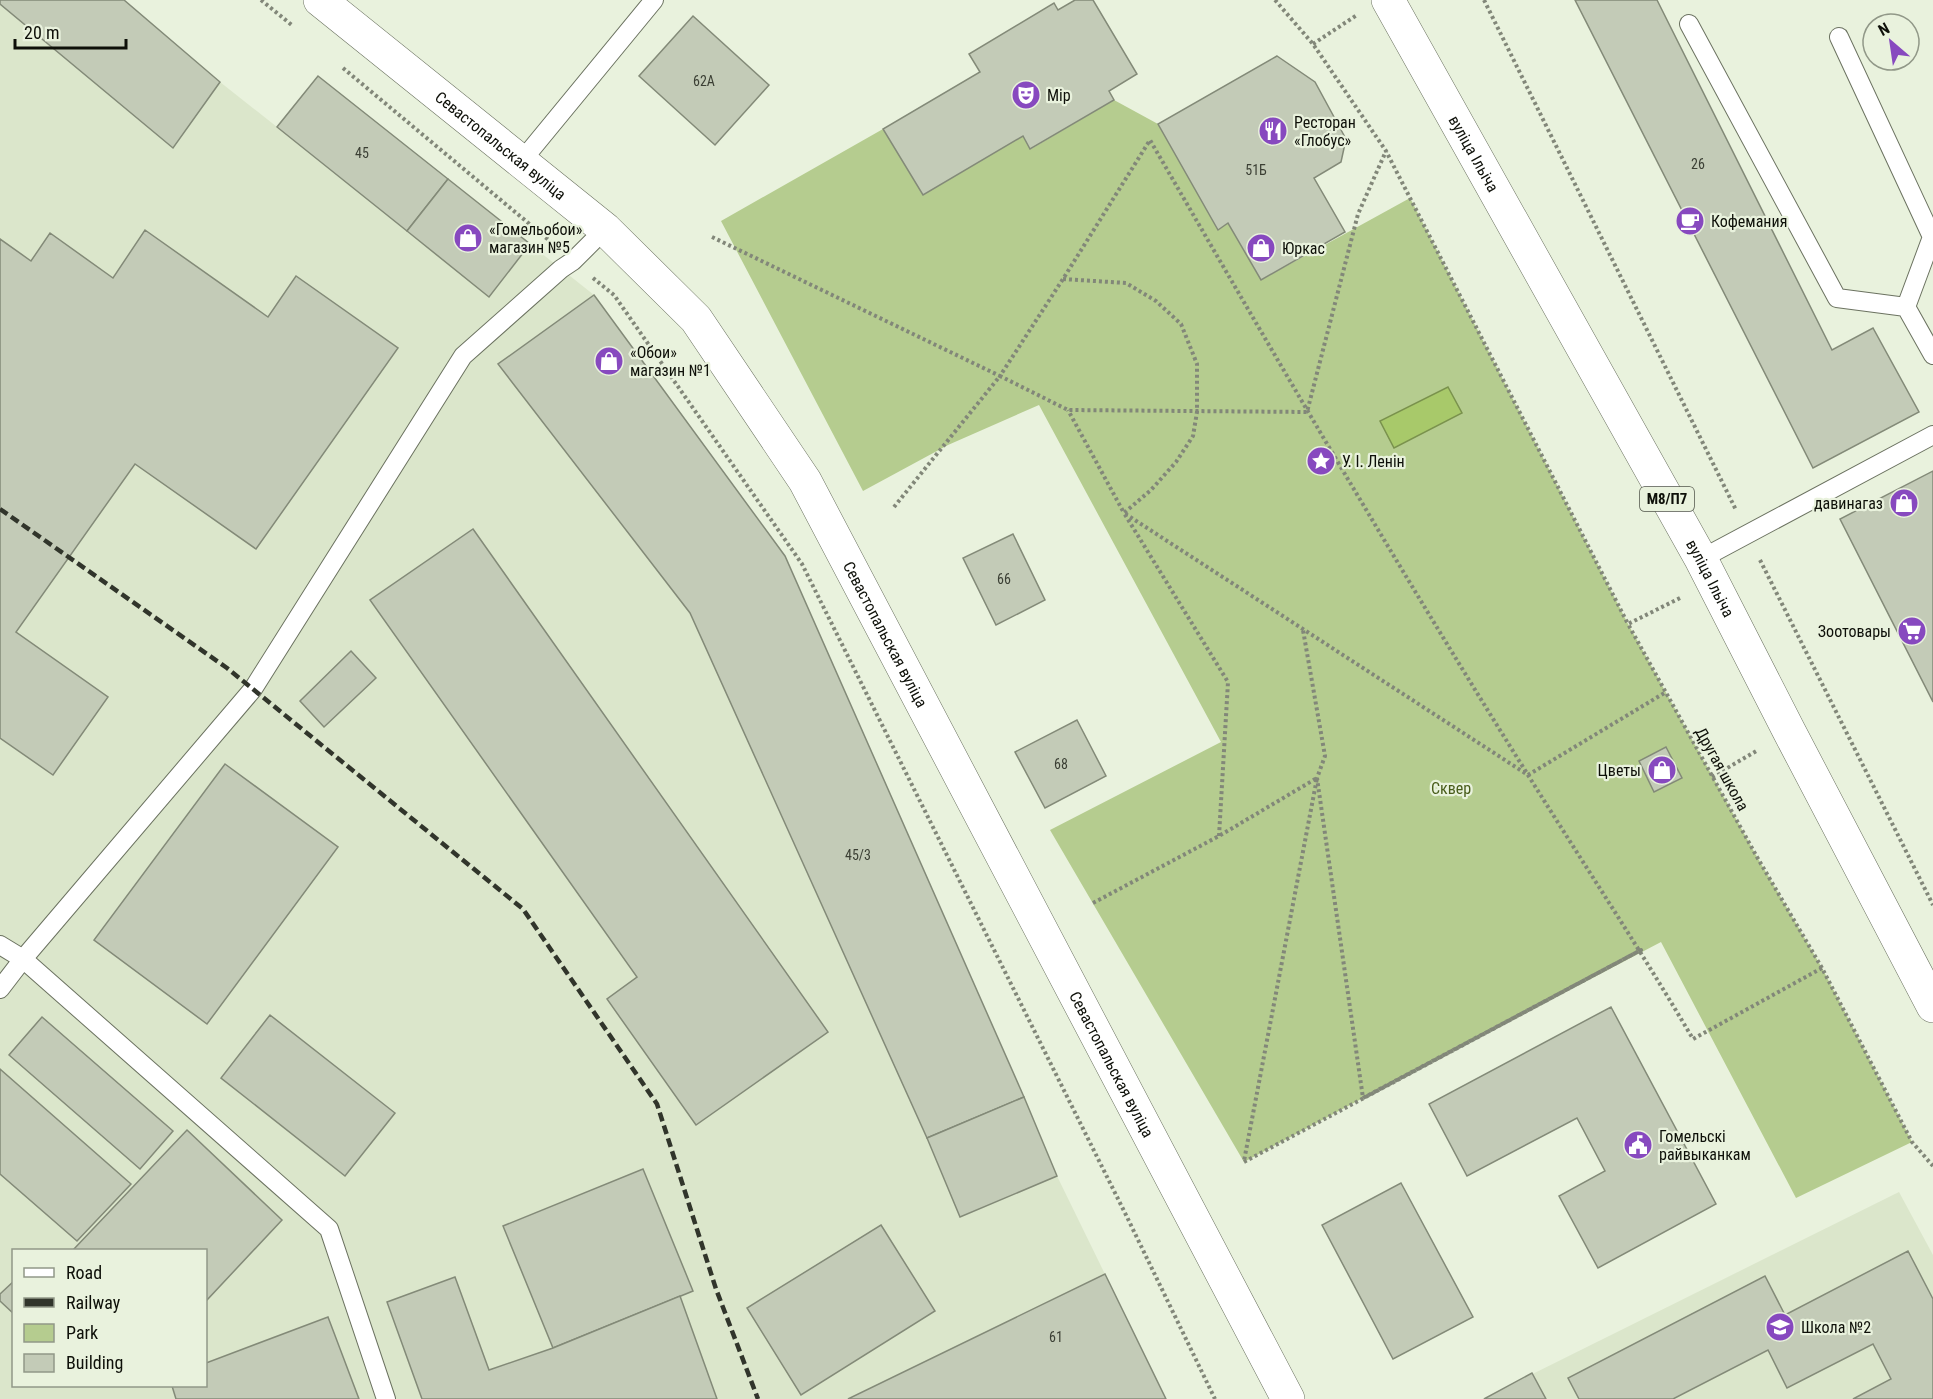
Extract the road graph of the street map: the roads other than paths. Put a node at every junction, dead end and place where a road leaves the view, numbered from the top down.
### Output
1 (320, 0) edge
2 (654, 0) edge
3 (1374, 6) edge
4 (1689, 24) dead end
5 (1839, 37) dead end
6 (520, 163) junction
7 (604, 230) junction
8 (1906, 307) junction
9 (1933, 355) edge
10 (1933, 435) edge
11 (1701, 559) junction
12 (0, 945) edge
13 (23, 959) junction
14 (0, 989) edge
15 (1933, 1005) edge
16 (386, 1399) edge
17 (1288, 1399) edge

1 - 6 street, Севастопальская вуліца
2 - 6 lane
3 - 11 street, вуліца Ільіча / М8/П7
4 - 8 lane
5 - 8 lane
6 - 7 street, Севастопальская вуліца
7 - 13 lane
7 - 17 street, Севастопальская вуліца
8 - 9 lane
10 - 11 lane
11 - 15 street, вуліца Ільіча / М8/П7
12 - 13 lane
13 - 14 lane
13 - 16 lane

